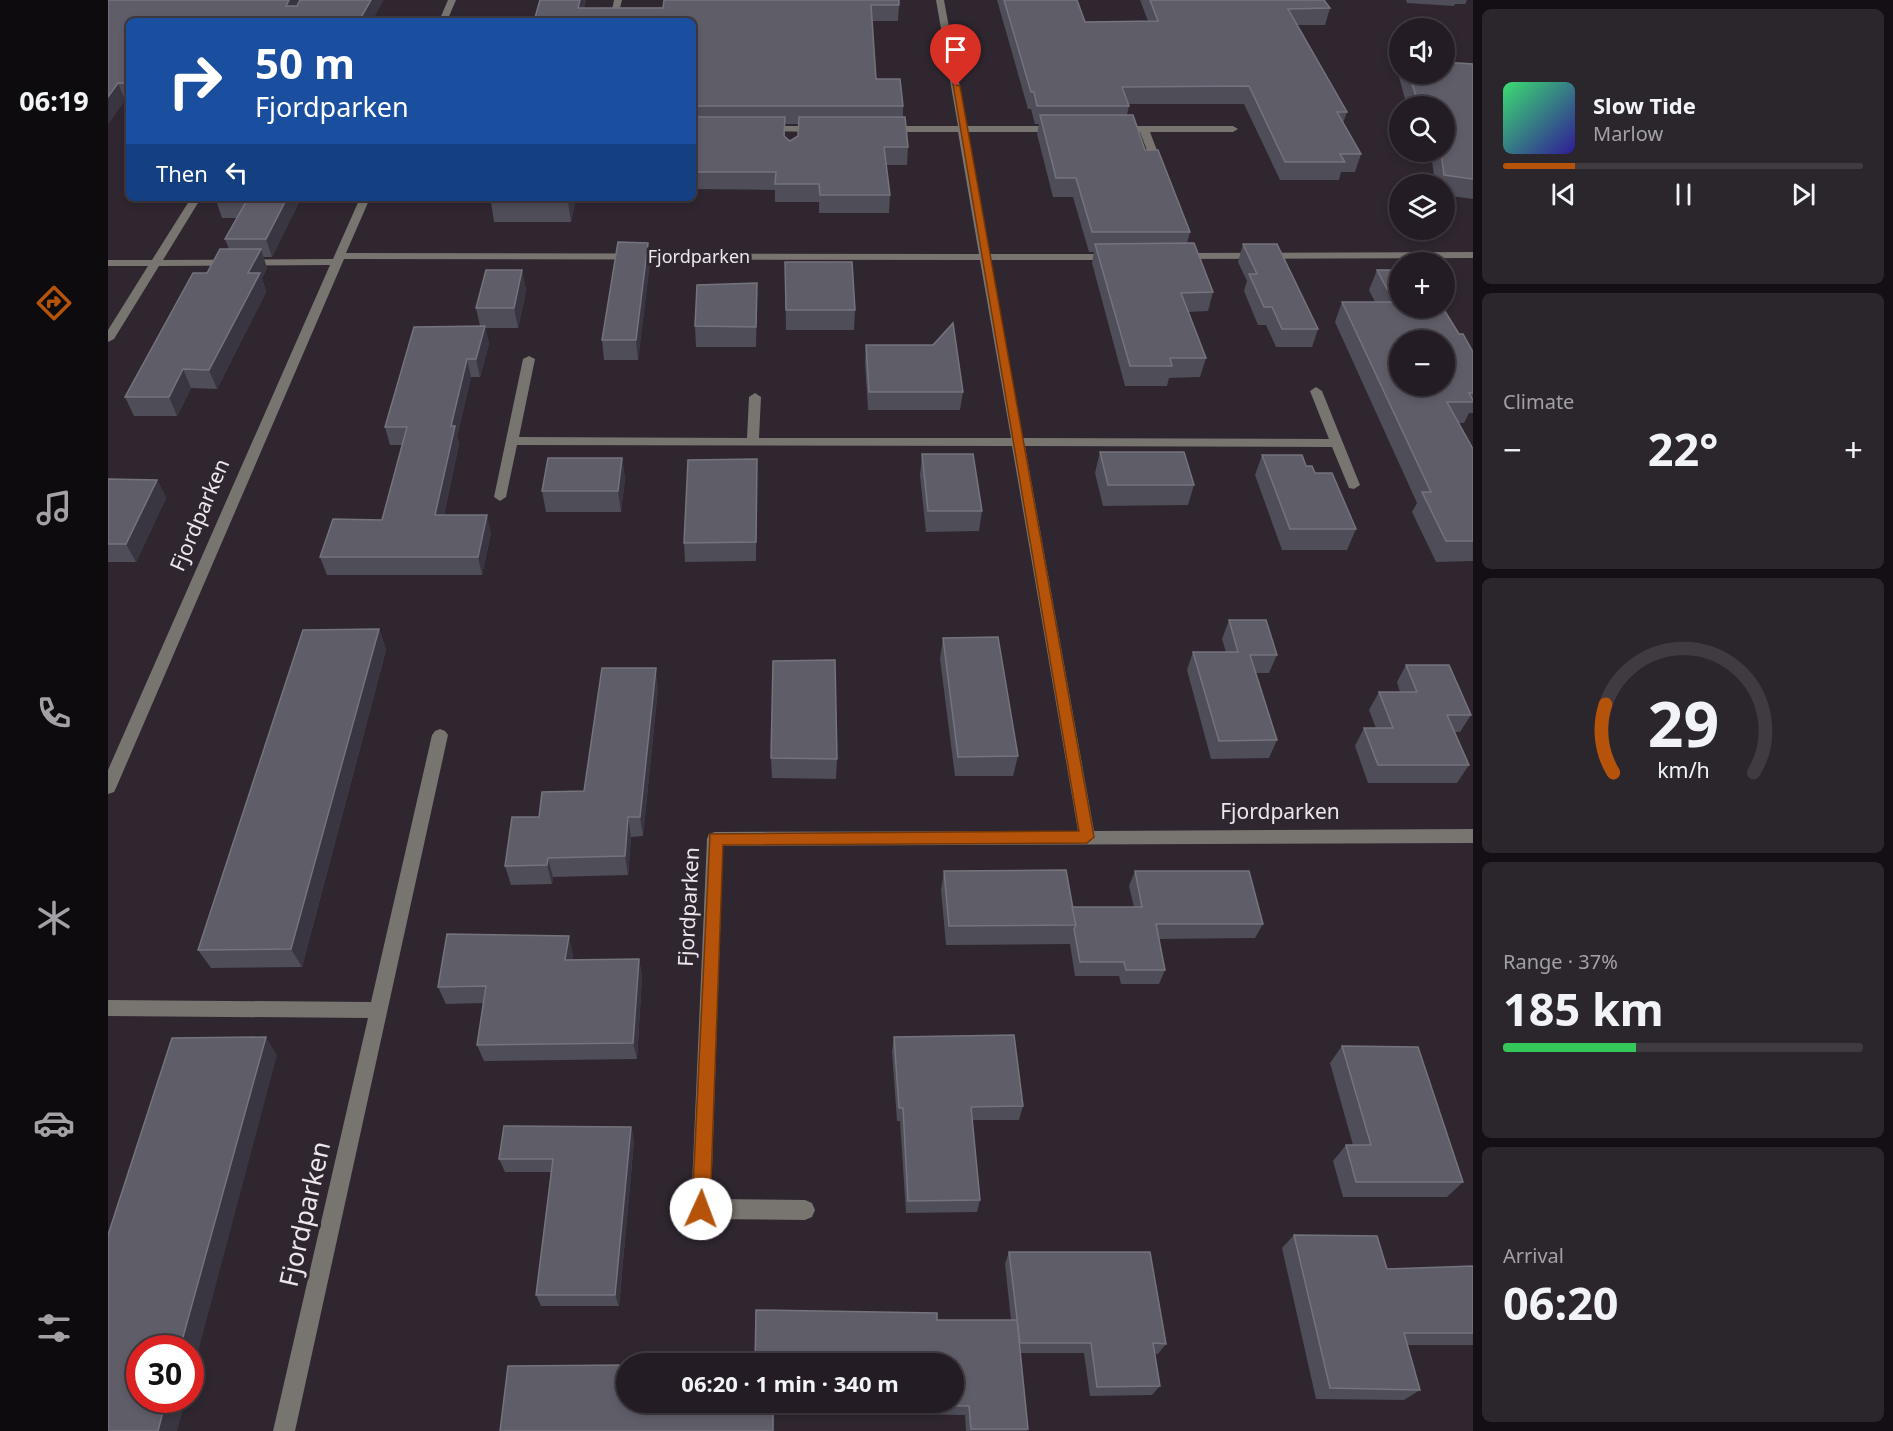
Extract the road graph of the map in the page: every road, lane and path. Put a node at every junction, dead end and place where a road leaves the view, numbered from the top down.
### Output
1 (452, 0) edge
2 (618, 0) edge
3 (940, 0) edge
4 (616, 10) edge
5 (444, 18) edge
6 (759, 129) edge
7 (826, 129) edge
8 (872, 129) edge
9 (963, 129) junction
10 (1065, 129) edge
11 (1110, 129) edge
12 (1144, 129) junction
13 (1233, 129) dead end
14 (1153, 153) edge
15 (194, 201) edge
16 (364, 201) edge
17 (1473, 255) edge
18 (1165, 256) edge
19 (1129, 257) edge
20 (986, 258) junction
21 (338, 259) junction
22 (108, 263) edge
23 (157, 263) junction
24 (108, 339) edge
25 (530, 359) dead end
26 (1316, 391) dead end
27 (755, 397) dead end
28 (513, 441) junction
29 (753, 441) junction
30 (1336, 443) junction
31 (1018, 444) junction
32 (1354, 485) dead end
33 (500, 496) dead end
34 (440, 735) dead end
35 (108, 788) edge
36 (1473, 836) edge
37 (1087, 837) junction
38 (108, 1008) edge
39 (380, 1010) junction
40 (805, 1210) dead end
41 (284, 1431) edge

1 - 5 street
2 - 4 street
3 - 9 street
6 - 7 street
8 - 9 street
9 - 10 street
9 - 20 street
11 - 12 street
12 - 13 street
12 - 14 street
15 - 23 street
16 - 21 street, Fjordparken
17 - 18 street
19 - 20 street, Fjordparken
20 - 21 street, Fjordparken
20 - 31 street
21 - 23 street, Fjordparken
21 - 35 street, Fjordparken
22 - 23 street, Fjordparken
23 - 24 street
25 - 28 street
26 - 30 street
27 - 29 street
28 - 29 street
28 - 33 street
29 - 31 street
30 - 31 street
30 - 32 street
31 - 37 street
34 - 39 street, Fjordparken
36 - 37 street, Fjordparken
37 - 40 street, Fjordparken
38 - 39 street
39 - 41 street, Fjordparken

